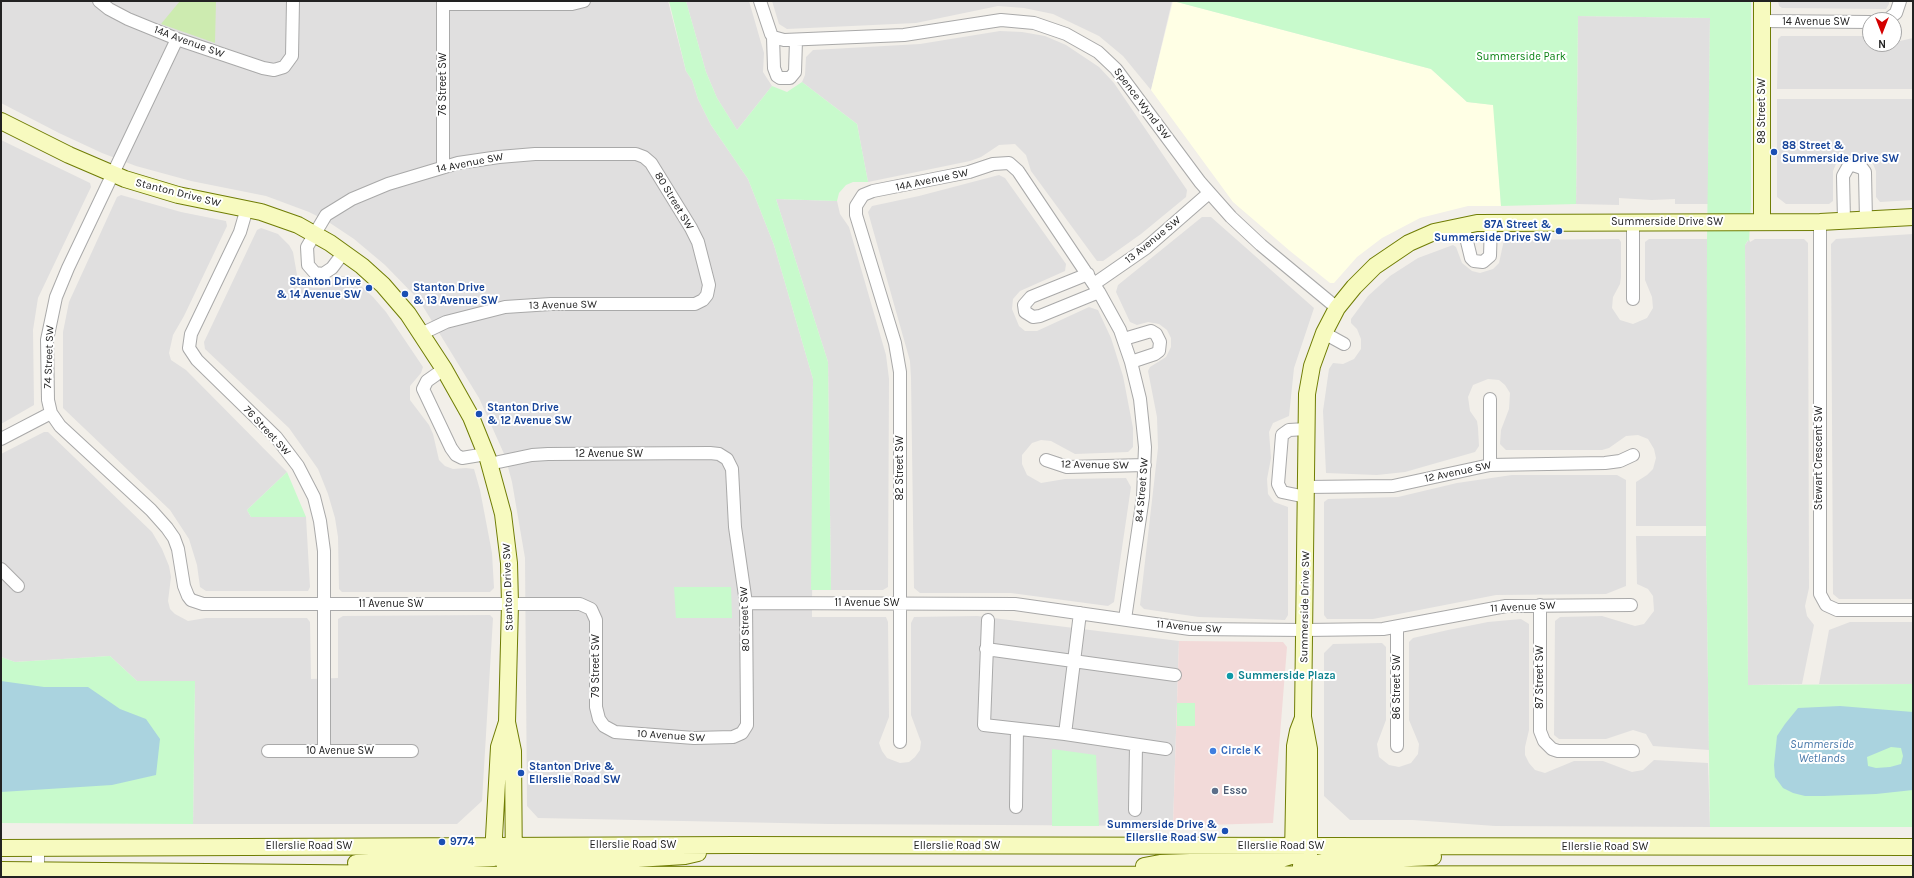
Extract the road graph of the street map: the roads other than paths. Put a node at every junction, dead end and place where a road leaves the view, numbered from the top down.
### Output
1 (99, 1) edge
2 (293, 1) edge
3 (584, 1) edge
4 (760, 1) edge
5 (1762, 1) edge
6 (1900, 1) edge
7 (443, 3) edge
8 (1894, 12) edge
9 (1762, 21) junction
10 (1862, 22) edge
11 (773, 37) junction
12 (177, 39) junction
13 (796, 40) junction
14 (1, 121) edge
15 (644, 157) joint
16 (1009, 164) joint
17 (443, 167) junction
18 (113, 175) junction
19 (1209, 193) junction
20 (858, 201) joint
21 (247, 208) junction
22 (1913, 217) edge
23 (1866, 220) junction
24 (1762, 221) junction
25 (1844, 221) junction
26 (1490, 222) junction
27 (1633, 222) junction
28 (1820, 222) junction
29 (1463, 225) junction
30 (314, 234) junction
31 (344, 252) junction
32 (1094, 283) junction
33 (707, 295) joint
34 (1633, 299) dead end
35 (1337, 308) junction
36 (1324, 333) junction
37 (421, 334) junction
38 (1124, 339) junction
39 (1344, 344) dead end
40 (1131, 362) junction
41 (444, 369) junction
42 (1490, 399) dead end
43 (51, 413) junction
44 (1306, 429) junction
45 (1, 439) edge
46 (1633, 455) dead end
47 (488, 459) junction
48 (727, 459) joint
49 (1046, 460) dead end
50 (1145, 465) junction
51 (1490, 465) junction
52 (1306, 492) junction
53 (1, 569) edge
54 (18, 586) dead end
55 (191, 600) joint
56 (746, 603) junction
57 (900, 603) junction
58 (324, 604) junction
59 (510, 604) junction
60 (1540, 605) junction
61 (1631, 605) dead end
62 (591, 609) joint
63 (1913, 610) edge
64 (1080, 613) junction
65 (1125, 619) junction
66 (988, 620) dead end
67 (1397, 628) junction
68 (1305, 630) junction
69 (986, 649) junction
70 (1073, 660) junction
71 (1175, 675) dead end
72 (1303, 716) junction
73 (506, 722) junction
74 (602, 724) joint
75 (1017, 729) junction
76 (742, 733) joint
77 (1065, 734) junction
78 (900, 742) dead end
79 (1136, 745) junction
80 (1397, 746) dead end
81 (1166, 749) dead end
82 (268, 751) dead end
83 (324, 751) junction
84 (412, 751) dead end
85 (1633, 751) dead end
86 (1016, 808) dead end
87 (1135, 810) dead end
88 (1309, 846) junction
89 (1913, 847) edge
90 (1, 848) edge
91 (38, 848) junction
92 (1516, 848) junction
93 (1292, 851) junction
94 (493, 852) junction
95 (514, 864) edge
96 (1, 870) edge
97 (1309, 871) edge
98 (285, 872) junction
99 (38, 874) edge
100 (1090, 874) junction
101 (1913, 874) edge
102 (1293, 875) edge
103 (492, 876) edge

1 - 12 street, 14A Avenue SW
2 - 12 street, 14A Avenue SW
3 - 7 street
4 - 11 street
5 - 9 main road, 88 Street SW
6 - 8 street
7 - 17 street, 76 Street SW
9 - 10 street, 14 Avenue SW
9 - 24 main road, 88 Street SW
11 - 13 street, Spence Wynd SW
11 - 13 street
12 - 18 street, 74 Street SW
13 - 19 street, Spence Wynd SW
14 - 18 main road, Stanton Drive SW
15 - 17 street, 14 Avenue SW
15 - 33 street, 80 Street SW
16 - 20 street, 14A Avenue SW
16 - 32 street, 84 Street SW
17 - 30 street, 14 Avenue SW
18 - 21 main road, Stanton Drive SW
18 - 43 street, 74 Street SW
19 - 32 street, 13 Avenue SW
19 - 35 street, Spence Wynd SW
20 - 57 street, 82 Street SW
21 - 30 main road, Stanton Drive SW
21 - 58 street, 76 Street SW
22 - 23 main road, Summerside Drive SW
23 - 25 main road, Summerside Drive SW
23 - 25 street
24 - 27 main road, Summerside Drive SW
24 - 28 main road, Summerside Drive SW
25 - 28 main road, Summerside Drive SW
26 - 27 main road, Summerside Drive SW
26 - 29 main road, Summerside Drive SW
26 - 29 street
27 - 34 street
28 - 63 street, Stewart Crescent SW
29 - 35 main road, Summerside Drive SW
30 - 31 main road, Stanton Drive SW
30 - 31 street
31 - 37 main road, Stanton Drive SW
32 - 32 street
32 - 38 street, 84 Street SW
33 - 37 street, 13 Avenue SW
35 - 36 main road, Summerside Drive SW
36 - 39 street
36 - 44 main road, Summerside Drive SW
37 - 41 main road, Stanton Drive SW
38 - 40 street, 84 Street SW
38 - 40 street
40 - 50 street, 84 Street SW
41 - 47 main road, Stanton Drive SW
41 - 47 street
42 - 51 street
43 - 45 street
43 - 55 street, 74 Street SW
44 - 52 main road, Summerside Drive SW
44 - 52 street
46 - 51 street, 12 Avenue SW
47 - 48 street, 12 Avenue SW
47 - 59 main road, Stanton Drive SW
48 - 56 street, 80 Street SW
49 - 50 street, 12 Avenue SW
50 - 65 street, 84 Street SW
51 - 52 street, 12 Avenue SW
52 - 68 main road, Summerside Drive SW
53 - 54 street
55 - 58 street, 11 Avenue SW
56 - 57 street, 11 Avenue SW
56 - 76 street, 80 Street SW
57 - 64 street, 11 Avenue SW
57 - 78 street, 82 Street SW
58 - 59 street, 11 Avenue SW
58 - 83 street, 76 Street SW
59 - 62 street, 11 Avenue SW
59 - 73 main road, Stanton Drive SW
60 - 61 street, 11 Avenue SW
60 - 67 street, 11 Avenue SW
60 - 85 street, 87 Street SW
62 - 74 street, 79 Street SW
64 - 65 street, 11 Avenue SW
64 - 70 street
65 - 68 street, 11 Avenue SW
66 - 69 street
67 - 68 street, 11 Avenue SW
67 - 80 street, 86 Street SW
68 - 72 main road, Summerside Drive SW
69 - 70 street
69 - 75 street
70 - 71 street
70 - 77 street
72 - 88 main road, Summerside Drive SW
72 - 93 main road, Summerside Drive SW
73 - 94 main road, Stanton Drive SW
73 - 95 main road, Stanton Drive SW
74 - 76 street, 10 Avenue SW
75 - 77 street
75 - 86 street
77 - 79 street
79 - 81 street
79 - 87 street
82 - 83 street, 10 Avenue SW
83 - 84 street, 10 Avenue SW
88 - 92 main road, Ellerslie Road SW
88 - 93 main road
88 - 97 main road, Summerside Drive SW
89 - 92 main road, Ellerslie Road SW
90 - 91 main road, Ellerslie Road SW
91 - 94 main road, Ellerslie Road SW
91 - 99 street
92 - 97 main road
93 - 95 main road, Ellerslie Road SW
93 - 100 main road
93 - 102 main road, Summerside Drive SW
94 - 95 main road, Ellerslie Road SW
94 - 98 main road
94 - 103 main road, Stanton Drive SW
95 - 100 main road, Ellerslie Road SW
95 - 103 main road, Ellerslie Road SW
96 - 99 main road, Ellerslie Road SW
97 - 101 main road
97 - 102 main road
98 - 99 main road, Ellerslie Road SW
98 - 103 main road, Ellerslie Road SW
100 - 102 main road, Ellerslie Road SW

